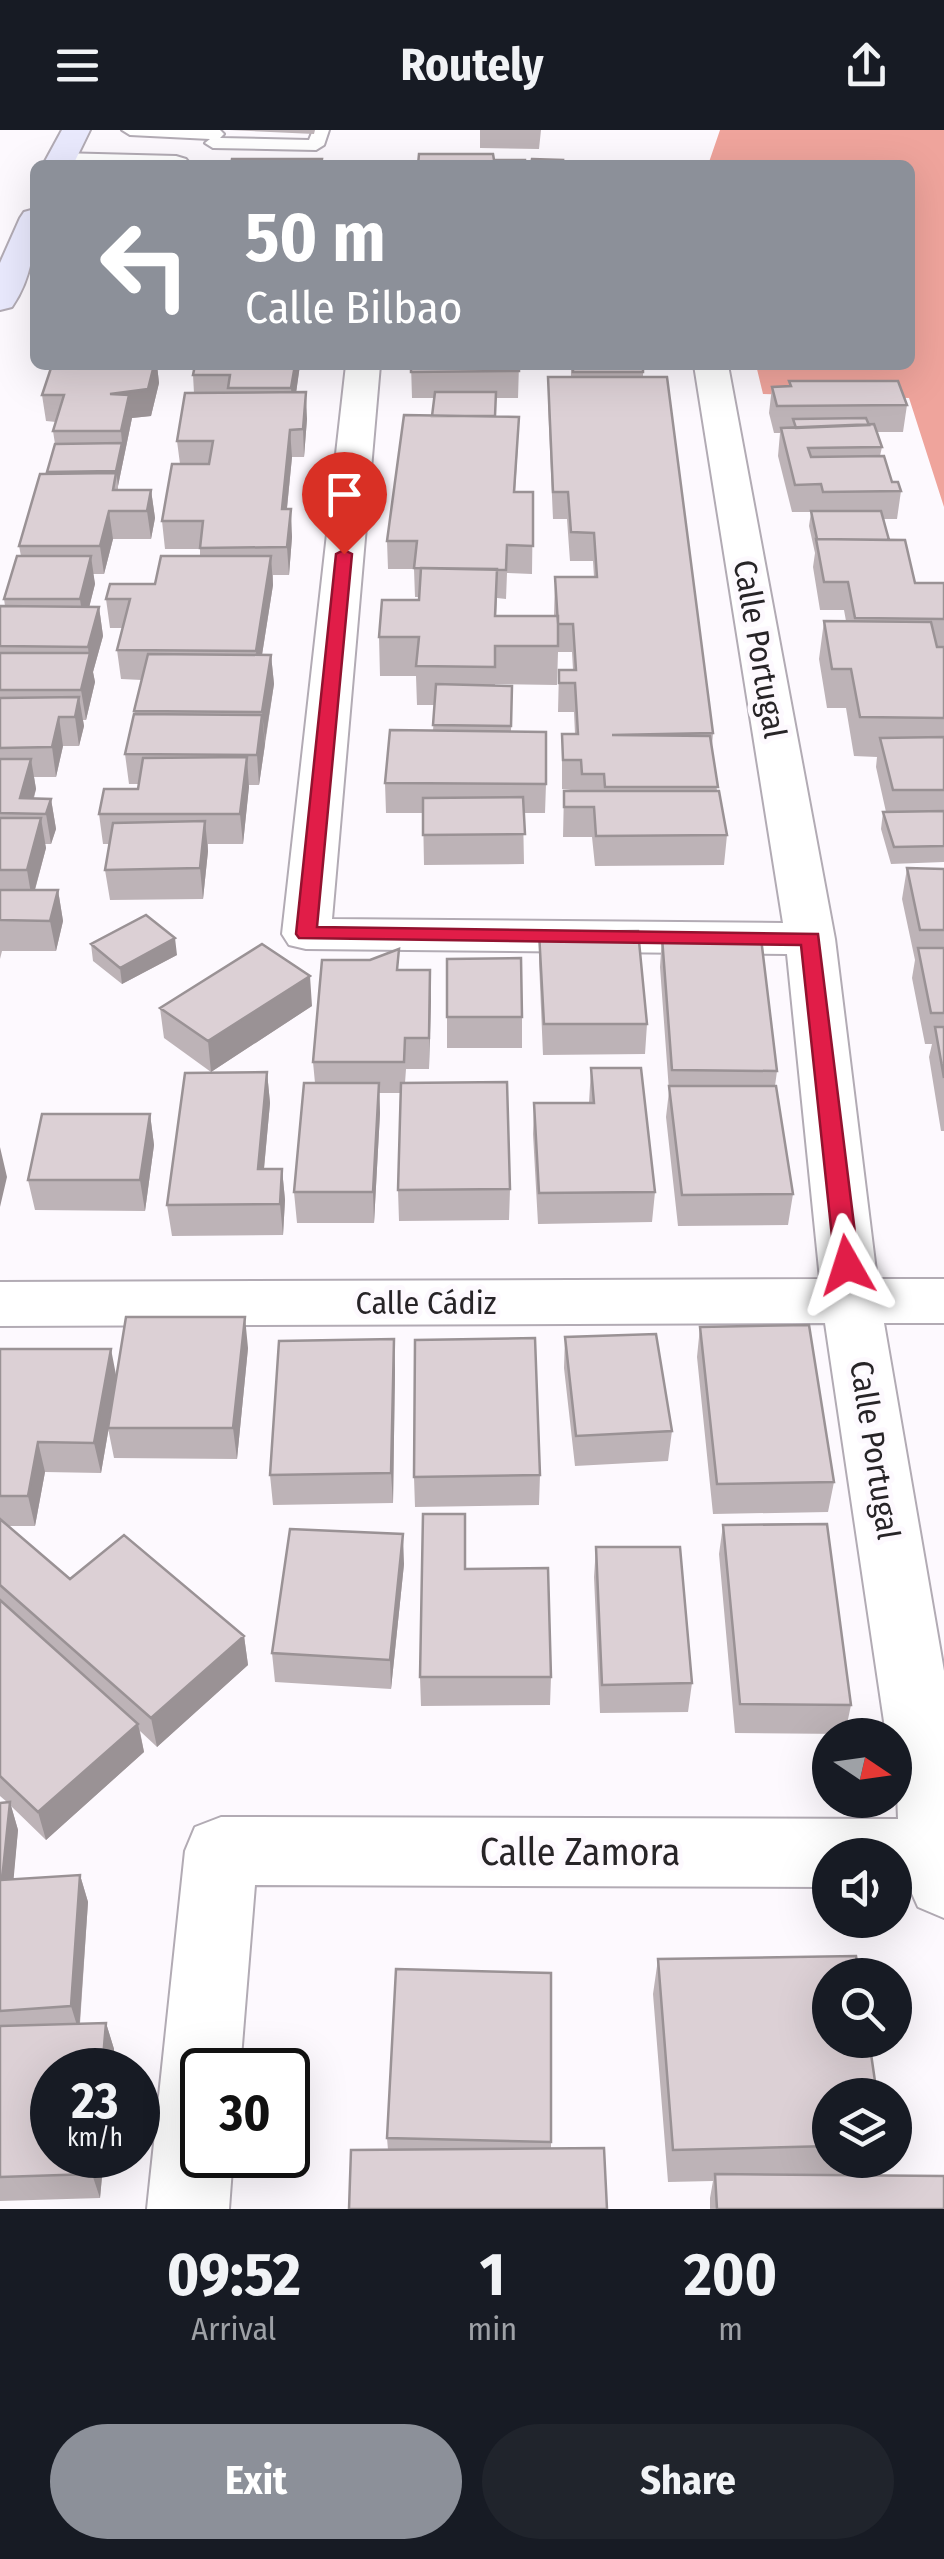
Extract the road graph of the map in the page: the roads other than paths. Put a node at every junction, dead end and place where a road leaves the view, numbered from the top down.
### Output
1 (76, 130) edge
2 (130, 130) edge
3 (321, 130) edge
4 (175, 132) edge
5 (216, 136) edge
6 (60, 160) edge
7 (206, 160) edge
8 (30, 230) edge
9 (0, 300) edge
10 (362, 370) edge
11 (712, 370) edge
12 (810, 939) junction
13 (944, 1301) edge
14 (851, 1302) junction
15 (0, 1304) edge
16 (942, 1868) edge
17 (188, 2209) edge

1 - 6 street
2 - 4 lane
3 - 5 lane
4 - 5 lane
5 - 7 lane
8 - 9 street
10 - 12 street
11 - 12 street, Calle Portugal
12 - 14 street, Calle Portugal
13 - 14 street, Calle Cádiz
14 - 15 street, Calle Cádiz
14 - 16 street, Calle Portugal
16 - 17 street, Calle Zamora

